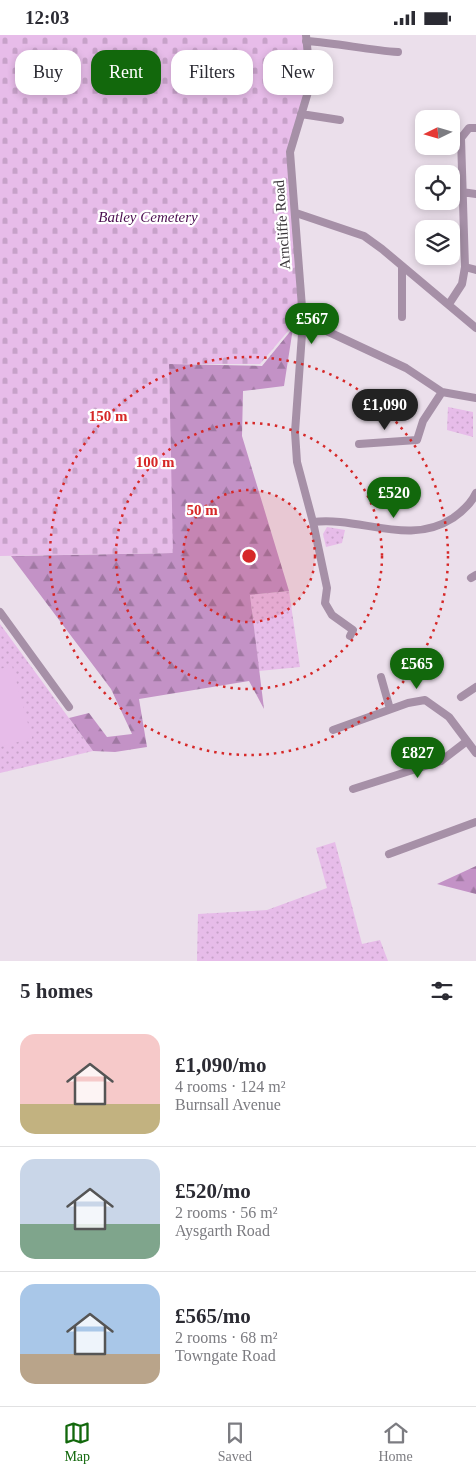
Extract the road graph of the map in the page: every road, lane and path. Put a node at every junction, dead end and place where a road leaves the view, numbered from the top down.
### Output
1 (306, 38) edge
2 (398, 52) dead end
3 (301, 114) junction
4 (340, 120) dead end
5 (476, 128) edge
6 (461, 138) joint
7 (462, 192) junction
8 (476, 194) edge
9 (296, 213) junction
10 (402, 267) junction
11 (464, 267) junction
12 (476, 270) edge
13 (448, 304) junction
14 (402, 317) dead end
15 (303, 321) junction
16 (476, 328) edge
17 (442, 391) junction
18 (476, 398) edge
19 (359, 444) dead end
20 (476, 493) edge
21 (313, 522) junction
22 (0, 612) edge
23 (350, 636) dead end
24 (382, 677) dead end
25 (475, 691) edge
26 (461, 697) dead end
27 (69, 707) dead end
28 (390, 709) junction
29 (333, 730) dead end
30 (467, 741) junction
31 (476, 753) edge
32 (353, 789) dead end
33 (476, 822) edge
34 (389, 855) dead end

1 - 2 street
1 - 3 street, Arncliffe Road
3 - 4 street
3 - 9 street, Arncliffe Road
5 - 6 street
6 - 7 street
7 - 8 street
7 - 11 street
9 - 10 street
9 - 15 street, Arncliffe Road
10 - 13 street
10 - 14 street
11 - 12 street
11 - 13 street
13 - 16 street
15 - 17 street
15 - 21 street, Arncliffe Road
17 - 18 street
17 - 19 street
20 - 21 street
21 - 23 street, Arncliffe Road
22 - 27 street
24 - 28 street
25 - 26 street
28 - 29 street
28 - 30 street
30 - 31 street
30 - 32 street
33 - 34 street

